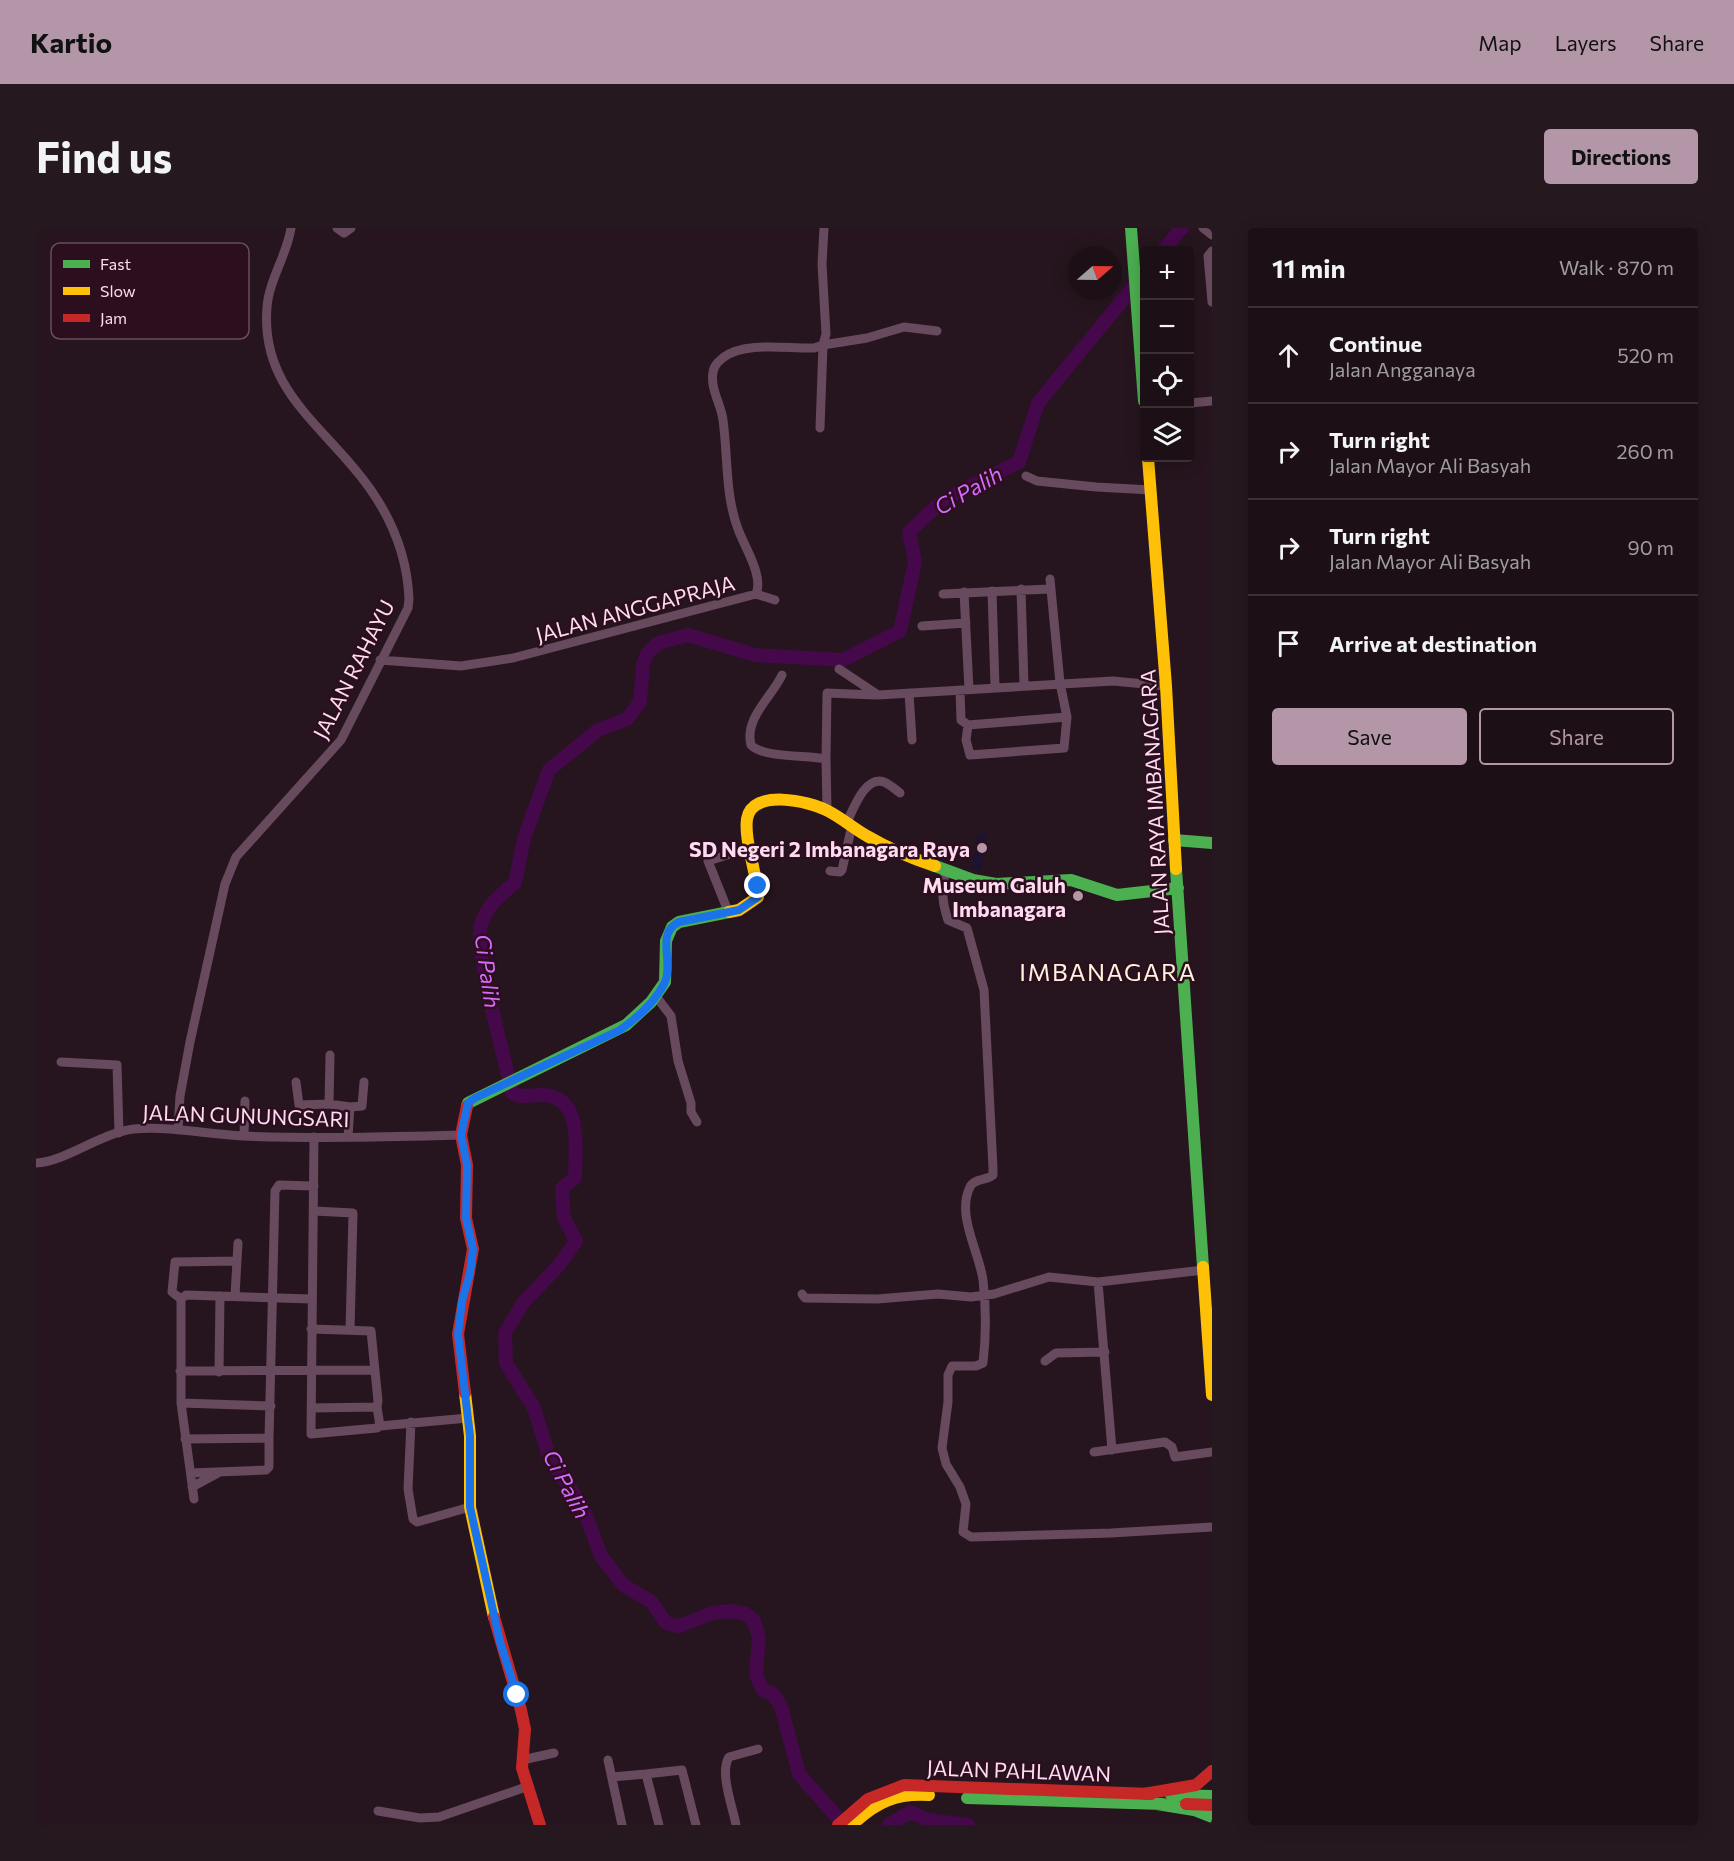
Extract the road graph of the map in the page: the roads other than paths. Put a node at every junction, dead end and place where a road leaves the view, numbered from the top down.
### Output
1 (291, 228) edge
2 (337, 228) edge
3 (351, 228) edge
4 (824, 228) edge
5 (1131, 228) edge
6 (1203, 228) edge
7 (1212, 236) edge
8 (1212, 251) edge
9 (1212, 302) edge
10 (937, 331) dead end
11 (823, 345) junction
12 (1141, 354) edge
13 (1212, 401) edge
14 (1194, 403) edge
15 (820, 428) dead end
16 (1148, 462) edge
17 (1026, 476) dead end
18 (1151, 489) junction
19 (1021, 589) junction
20 (992, 591) junction
21 (964, 592) junction
22 (756, 594) junction
23 (943, 594) dead end
24 (775, 600) dead end
25 (966, 623) junction
26 (922, 626) dead end
27 (380, 660) junction
28 (839, 669) dead end
29 (782, 675) dead end
30 (853, 678) junction
31 (1060, 683) junction
32 (1024, 685) junction
33 (1166, 686) junction
34 (995, 687) junction
35 (964, 690) junction
36 (846, 693) junction
37 (909, 693) junction
38 (878, 695) junction
39 (1067, 717) junction
40 (968, 725) junction
41 (912, 740) dead end
42 (826, 759) junction
43 (900, 793) dead end
44 (827, 810) junction
45 (849, 823) junction
46 (1174, 840) junction
47 (1212, 843) edge
48 (750, 848) junction
49 (830, 871) dead end
50 (946, 871) junction
51 (1178, 888) junction
52 (728, 911) junction
53 (656, 995) junction
54 (330, 1055) dead end
55 (61, 1062) dead end
56 (296, 1082) dead end
57 (364, 1082) dead end
58 (245, 1101) dead end
59 (328, 1104) junction
60 (350, 1107) junction
61 (697, 1122) dead end
62 (178, 1130) junction
63 (119, 1133) junction
64 (461, 1135) junction
65 (244, 1136) junction
66 (314, 1137) junction
67 (348, 1137) junction
68 (36, 1163) edge
69 (314, 1186) junction
70 (314, 1211) junction
71 (238, 1243) dead end
72 (237, 1261) junction
73 (1204, 1270) junction
74 (1098, 1282) junction
75 (802, 1294) dead end
76 (220, 1296) junction
77 (235, 1296) junction
78 (984, 1296) junction
79 (274, 1297) junction
80 (181, 1299) junction
81 (312, 1299) junction
82 (311, 1329) junction
83 (350, 1330) junction
84 (1105, 1352) junction
85 (1045, 1360) dead end
86 (374, 1370) junction
87 (180, 1371) junction
88 (271, 1371) junction
89 (311, 1371) junction
90 (219, 1372) junction
91 (1212, 1395) edge
92 (181, 1403) junction
93 (271, 1406) junction
94 (377, 1407) junction
95 (311, 1408) junction
96 (468, 1418) junction
97 (411, 1422) junction
98 (380, 1426) junction
99 (269, 1438) junction
100 (185, 1439) junction
101 (1113, 1450) junction
102 (1094, 1452) dead end
103 (1212, 1452) edge
104 (191, 1473) junction
105 (218, 1473) junction
106 (192, 1487) junction
107 (194, 1499) dead end
108 (470, 1507) junction
109 (1212, 1527) edge
110 (758, 1749) dead end
111 (554, 1753) dead end
112 (522, 1760) junction
113 (608, 1760) dead end
114 (1212, 1771) edge
115 (646, 1774) junction
116 (612, 1777) junction
117 (526, 1787) junction
118 (1144, 1794) junction
119 (986, 1795) junction
120 (1212, 1796) edge
121 (1157, 1804) junction
122 (1212, 1805) edge
123 (378, 1811) dead end
124 (1212, 1817) edge
125 (854, 1818) edge
126 (540, 1825) edge
127 (622, 1825) edge
128 (659, 1825) edge
129 (696, 1825) edge
130 (736, 1825) edge
131 (837, 1825) edge

1 - 27 street, JALAN RAHAYU
2 - 3 street
4 - 11 street
5 - 12 main road
6 - 7 street
8 - 9 street
10 - 11 street
11 - 15 street
11 - 22 street, JALAN ANGGAPRAJA
13 - 14 street
16 - 18 main road, JALAN RAYA IMBANAGARA
17 - 18 street
18 - 33 main road, JALAN RAYA IMBANAGARA
19 - 20 street
19 - 31 street
19 - 32 street
20 - 21 street
20 - 34 street
21 - 23 street
21 - 25 street
22 - 24 street
22 - 27 street, JALAN ANGGAPRAJA
25 - 26 street
25 - 35 street
27 - 62 street, JALAN RAHAYU
28 - 30 street
29 - 42 street
30 - 36 street
30 - 38 street
31 - 32 street
31 - 33 street
31 - 39 street
32 - 34 street
33 - 46 main road, JALAN RAYA IMBANAGARA
34 - 35 street
35 - 37 street
35 - 40 street
36 - 38 street
36 - 42 street
37 - 38 street
37 - 41 street
39 - 40 street
39 - 40 street
42 - 44 street
43 - 45 street
44 - 45 main road
44 - 48 main road
45 - 49 street
45 - 50 main road
46 - 47 main road
46 - 51 main road, JALAN RAYA IMBANAGARA
48 - 52 main road
48 - 52 street
50 - 51 main road
50 - 78 street
51 - 73 main road, JALAN RAYA IMBANAGARA
52 - 53 main road
53 - 61 street
53 - 64 main road
54 - 59 street
55 - 63 street
56 - 59 street
57 - 60 street
58 - 65 street
59 - 60 street
60 - 67 street
62 - 63 street, JALAN GUNUNGSARI
62 - 65 street, JALAN GUNUNGSARI
63 - 68 street, JALAN GUNUNGSARI
64 - 67 street, JALAN GUNUNGSARI
64 - 96 main road
65 - 66 street, JALAN GUNUNGSARI
66 - 67 street, JALAN GUNUNGSARI
66 - 69 street
69 - 70 street
69 - 79 street
70 - 81 street
70 - 83 street
71 - 72 street
72 - 77 street
72 - 80 street
73 - 74 street
73 - 91 main road, JALAN RAYA IMBANAGARA
74 - 78 street
74 - 84 street
75 - 78 street
76 - 77 street
76 - 80 street
76 - 90 street
77 - 79 street
78 - 109 street
79 - 81 street
79 - 88 street
80 - 87 street
81 - 82 street
82 - 83 street
82 - 89 street
83 - 86 street
84 - 85 street
84 - 101 street
86 - 89 street
86 - 94 street
87 - 90 street
87 - 92 street
88 - 89 street
88 - 90 street
88 - 93 street
89 - 95 street
92 - 93 street
92 - 100 street
93 - 99 street
94 - 95 street
94 - 98 street
95 - 98 street
96 - 97 street
96 - 108 main road
97 - 98 street
97 - 108 street
99 - 100 street
99 - 105 street
100 - 104 street
101 - 102 street
101 - 103 street
104 - 105 street
104 - 106 street
105 - 106 street
106 - 107 street
108 - 112 main road
110 - 130 street
111 - 112 street
112 - 117 main road
113 - 116 street
114 - 118 main road
115 - 116 street
115 - 128 street
115 - 129 street
116 - 127 street
117 - 123 street
117 - 126 main road
118 - 119 main road, JALAN PAHLAWAN
118 - 120 main road, JALAN PAHLAWAN
119 - 121 main road, JALAN PAHLAWAN
119 - 125 main road, JALAN PAHLAWAN
121 - 122 main road, JALAN PAHLAWAN
121 - 124 main road
125 - 131 main road, JALAN PAHLAWAN

